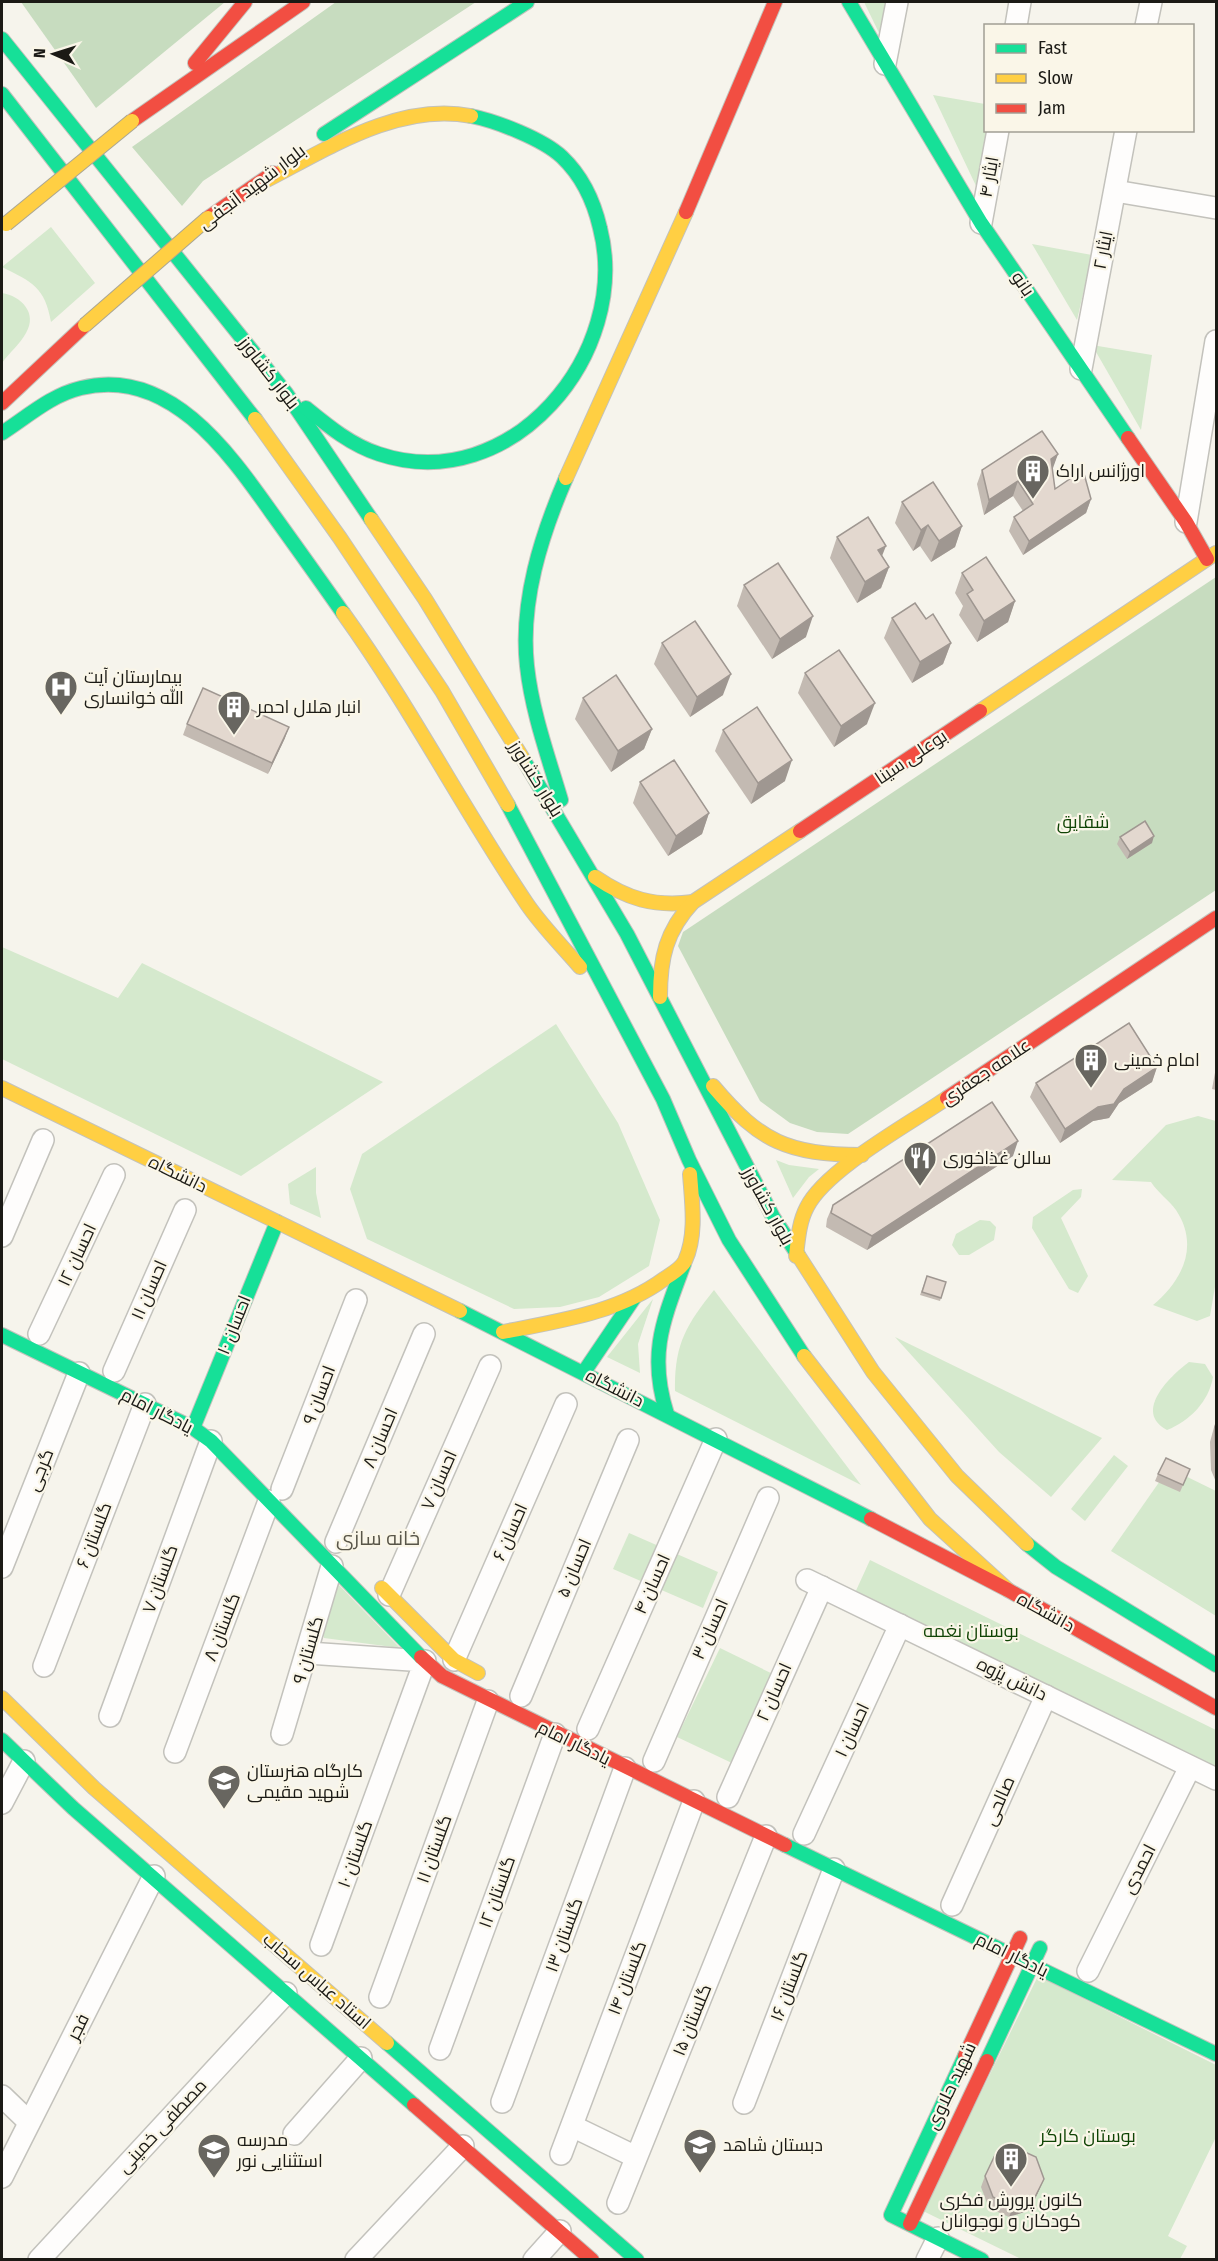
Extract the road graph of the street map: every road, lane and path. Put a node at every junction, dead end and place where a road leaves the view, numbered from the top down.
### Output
1 (245, 2) edge
2 (303, 2) edge
3 (527, 2) edge
4 (775, 2) edge
5 (849, 2) edge
6 (897, 2) edge
7 (1020, 2) edge
8 (1151, 2) edge
9 (1016, 24) edge
10 (1146, 24) edge
11 (2, 39) edge
12 (885, 64) junction
13 (172, 92) junction
14 (2, 94) edge
15 (998, 132) edge
16 (1126, 132) edge
17 (255, 186) junction
18 (1115, 192) junction
19 (1216, 208) edge
20 (981, 223) junction
21 (4, 226) edge
22 (1216, 341) edge
23 (1080, 369) junction
24 (286, 393) junction
25 (2, 404) edge
26 (2, 433) edge
27 (1186, 522) junction
28 (1212, 556) edge
29 (571, 837) junction
30 (595, 878) junction
31 (693, 902) junction
32 (1216, 918) edge
33 (660, 997) junction
34 (618, 1011) junction
35 (694, 1063) junction
36 (2, 1088) edge
37 (43, 1140) dead end
38 (862, 1155) junction
39 (689, 1160) junction
40 (114, 1175) dead end
41 (185, 1210) dead end
42 (276, 1222) junction
43 (2, 1236) edge
44 (796, 1256) junction
45 (684, 1264) junction
46 (634, 1298) junction
47 (356, 1300) dead end
48 (503, 1332) junction
49 (40, 1334) dead end
50 (424, 1334) dead end
51 (2, 1336) edge
52 (490, 1366) dead end
53 (114, 1371) dead end
54 (584, 1372) junction
55 (80, 1373) junction
56 (145, 1404) junction
57 (566, 1404) dead end
58 (667, 1414) junction
59 (193, 1428) junction
60 (716, 1439) junction
61 (628, 1440) dead end
62 (211, 1442) junction
63 (279, 1492) junction
64 (768, 1498) dead end
65 (335, 1548) junction
66 (2, 1567) edge
67 (374, 1580) dead end
68 (814, 1583) joint
69 (1008, 1590) junction
70 (389, 1595) junction
71 (900, 1625) junction
72 (308, 1653) junction
73 (454, 1660) junction
74 (424, 1661) junction
75 (1216, 1665) edge
76 (44, 1666) dead end
77 (490, 1690) junction
78 (521, 1696) dead end
79 (1046, 1696) junction
80 (2, 1698) edge
81 (1216, 1708) edge
82 (110, 1716) dead end
83 (588, 1729) dead end
84 (282, 1734) dead end
85 (555, 1734) junction
86 (2, 1740) edge
87 (175, 1752) dead end
88 (24, 1761) junction
89 (654, 1761) dead end
90 (1190, 1767) junction
91 (625, 1768) junction
92 (1216, 1779) edge
93 (94, 1788) junction
94 (725, 1796) dead end
95 (694, 1801) junction
96 (2, 1803) edge
97 (73, 1808) junction
98 (804, 1834) dead end
99 (766, 1836) junction
100 (834, 1869) junction
101 (154, 1876) junction
102 (952, 1905) dead end
103 (1015, 1936) joint
104 (321, 1945) dead end
105 (1045, 1950) joint
106 (1012, 1955) junction
107 (1032, 1964) junction
108 (1088, 1971) dead end
109 (286, 1993) junction
110 (380, 1997) dead end
111 (440, 2049) dead end
112 (1216, 2054) edge
113 (361, 2058) junction
114 (947, 2095) junction
115 (2, 2096) edge
116 (502, 2102) dead end
117 (744, 2103) dead end
118 (966, 2104) junction
119 (29, 2122) junction
120 (572, 2126) junction
121 (294, 2134) dead end
122 (463, 2146) junction
123 (561, 2154) dead end
124 (636, 2157) junction
125 (2, 2177) edge
126 (618, 2203) dead end
127 (910, 2224) junction
128 (560, 2231) junction
129 (938, 2238) junction
130 (39, 2259) edge
131 (356, 2259) edge
132 (534, 2259) edge
133 (592, 2259) edge
134 (637, 2259) edge
135 (927, 2259) edge
136 (982, 2259) edge

1 - 13 main road
2 - 13 main road
3 - 17 main road, بلوار شهید آنجفی
4 - 29 main road
5 - 12 main road, بانو
6 - 12 street
7 - 9 street
8 - 10 street
11 - 24 main road, بلوار کشاورز
12 - 20 main road, بانو
13 - 21 main road, bridge
14 - 34 main road, بلوار کشاورز
15 - 20 street, ایثار ۴
16 - 18 street, ایثار ۲
17 - 24 main road
17 - 25 main road, بلوار شهید آنجفی, bridge
18 - 19 street
18 - 23 street, ایثار ۲
20 - 23 main road, بانو
22 - 27 street
23 - 27 main road, بانو
24 - 29 main road, بلوار کشاورز
26 - 34 main road
27 - 28 main road, بانو
28 - 31 main road, بوعلی سینا
29 - 30 main road, بلوار کشاورز
30 - 31 main road
30 - 33 main road, بلوار کشاورز
31 - 33 main road, بوعلی سینا
32 - 38 main road, علامه جعفری
33 - 35 main road, بلوار کشاورز
34 - 39 main road, بلوار کشاورز
35 - 38 main road
35 - 44 main road, بلوار کشاورز
36 - 42 main road, دانشگاه
37 - 43 street
38 - 44 main road, علامه جعفری
39 - 45 main road
39 - 69 main road, بلوار کشاورز
40 - 49 street, احسان ۱۲
41 - 53 street, احسان ۱۱
42 - 48 main road, دانشگاه
42 - 59 main road, احسان ۱۰
44 - 75 main road, بلوار کشاورز
45 - 46 main road
45 - 58 main road
46 - 48 main road
46 - 54 main road
47 - 63 street, احسان ۹
48 - 54 main road, دانشگاه
50 - 65 street, احسان ۸
51 - 55 main road, یادگار امام
52 - 70 street, احسان ۷
54 - 58 main road, دانشگاه
55 - 56 main road, یادگار امام
55 - 66 street, گرجی
56 - 59 main road, یادگار امام
56 - 76 street, گلستان ۶
57 - 73 street, احسان ۶
58 - 60 main road, دانشگاه
59 - 62 main road, یادگار امام
60 - 69 main road, دانشگاه
60 - 83 street, احسان ۴
61 - 78 street, احسان ۵
62 - 63 main road, یادگار امام
62 - 82 street, گلستان ۷
63 - 65 main road, یادگار امام
63 - 87 street, گلستان ۸
64 - 89 street, احسان ۳
65 - 72 street, گلستان ۹
65 - 74 main road, یادگار امام
67 - 70 main road, یادگار امام
68 - 71 street, دانش پژوه
68 - 94 street, احسان ۲
69 - 81 main road, دانشگاه
70 - 73 main road, یادگار امام
71 - 79 street, دانش پژوه
71 - 98 street, احسان ۱
72 - 74 street
72 - 84 street, گلستان ۹
73 - 77 main road, یادگار امام
74 - 77 main road, یادگار امام
74 - 104 street, گلستان ۱۰
77 - 85 main road, یادگار امام
77 - 110 street, گلستان ۱۱
79 - 90 street, دانش پژوه
79 - 102 street, صالحی
80 - 93 main road, استاد عباس سحاب
85 - 91 main road, یادگار امام
85 - 111 street, گلستان ۱۲
86 - 88 main road, استاد عباس سحاب
88 - 96 street
88 - 97 main road, استاد عباس سحاب
90 - 92 street, دانش پژوه
90 - 108 street, احمدی
91 - 95 main road, یادگار امام
91 - 116 street, گلستان ۱۳
93 - 97 main road
93 - 134 main road, استاد عباس سحاب
95 - 99 main road, یادگار امام
95 - 120 street, گلستان ۱۴
97 - 101 main road, استاد عباس سحاب
99 - 100 main road, یادگار امام
99 - 124 street, گلستان ۱۵
100 - 106 main road, یادگار امام
100 - 117 street, گلستان ۱۶
101 - 109 main road, استاد عباس سحاب
101 - 119 street, فجر
103 - 105 main road, یادگار امام
103 - 106 main road, شهید حلاوی
105 - 107 main road, شهید حلاوی
106 - 107 main road, یادگار امام
106 - 114 main road, شهید حلاوی
107 - 112 main road, یادگار امام
107 - 118 main road, شهید حلاوی
109 - 113 main road, استاد عباس سحاب
109 - 130 street, مصطفی خمینی
113 - 121 street
113 - 122 main road, استاد عباس سحاب
114 - 118 main road
114 - 127 main road, شهید حلاوی
115 - 119 street
118 - 127 main road, شهید حلاوی
119 - 125 street, فجر
120 - 123 street, گلستان ۱۴
120 - 124 street
122 - 128 main road, استاد عباس سحاب
122 - 131 street
124 - 126 street, گلستان ۱۵
127 - 129 main road, شهید حلاوی
128 - 132 street
128 - 133 main road, استاد عباس سحاب
129 - 135 street
129 - 136 main road, شهید حلاوی

